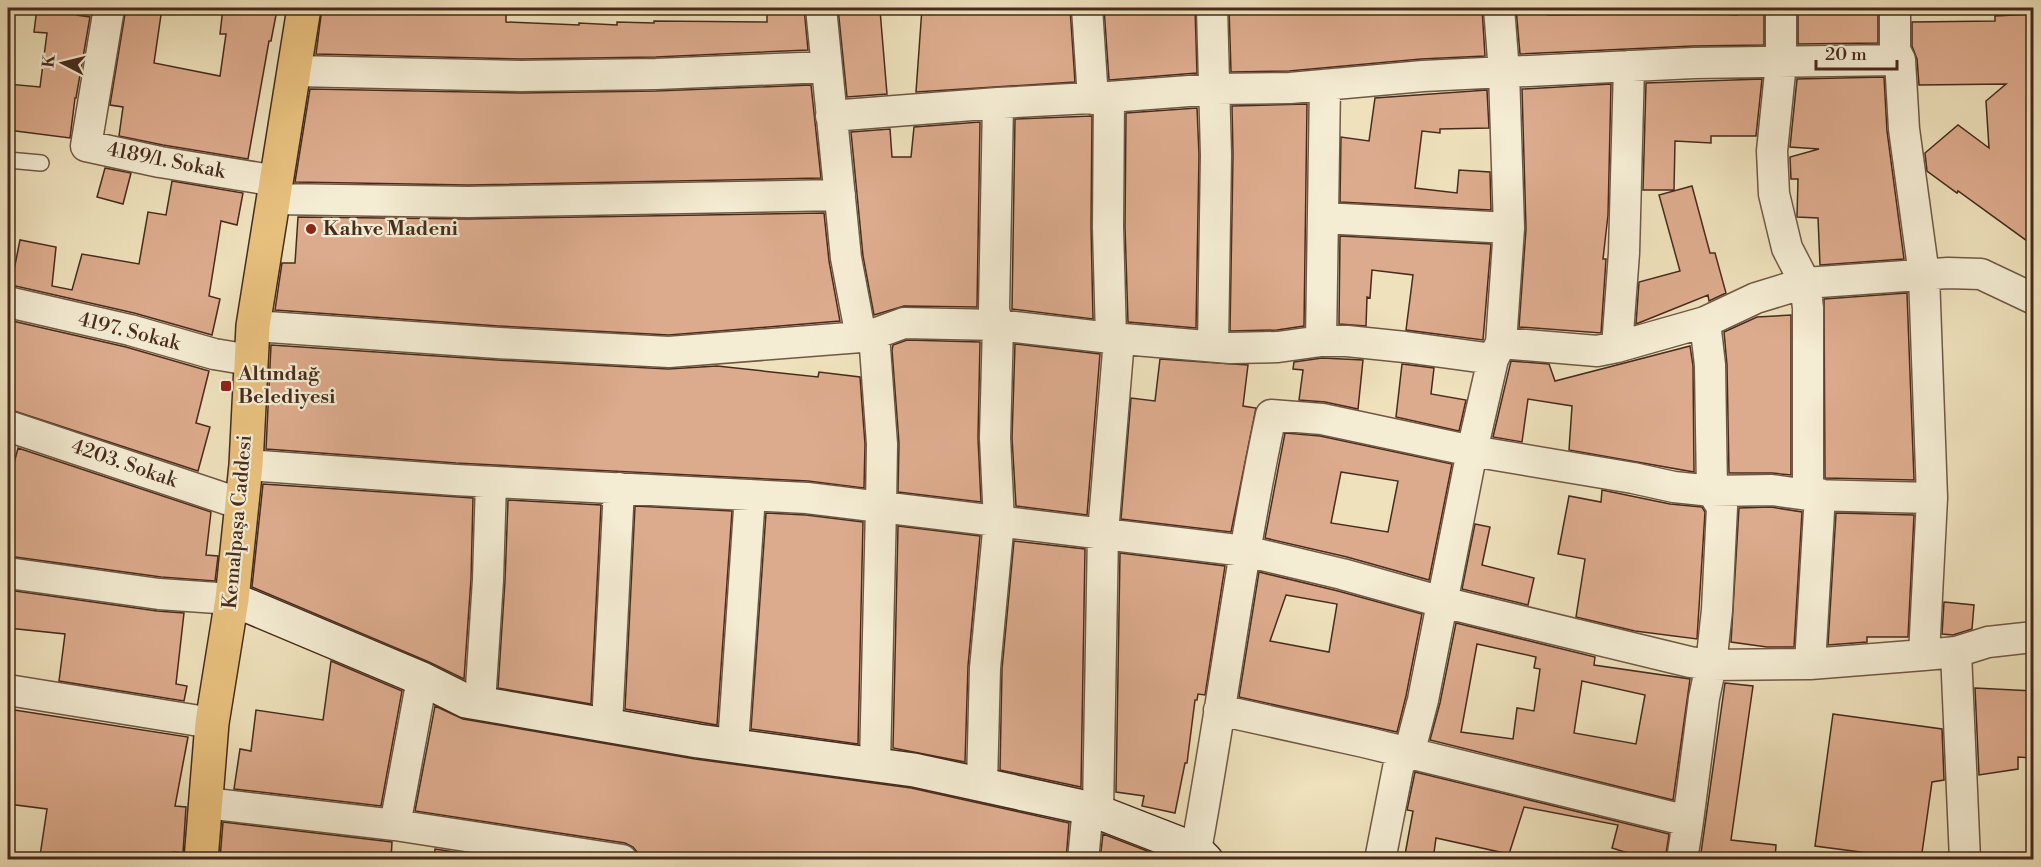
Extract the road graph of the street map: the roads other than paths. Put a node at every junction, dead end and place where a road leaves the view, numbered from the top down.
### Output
1 (109, 8) edge
2 (304, 8) edge
3 (821, 8) edge
4 (1087, 8) edge
5 (1212, 8) edge
6 (1499, 8) edge
7 (1781, 8) edge
8 (1894, 8) edge
9 (1900, 60) junction
10 (1781, 63) junction
11 (1629, 66) junction
12 (826, 67) junction
13 (294, 71) junction
14 (1504, 72) junction
15 (1325, 85) junction
16 (1216, 89) junction
17 (1101, 98) junction
18 (998, 103) junction
19 (831, 116) junction
20 (8, 160) edge
21 (41, 163) dead end
22 (276, 190) junction
23 (840, 195) junction
24 (1323, 218) junction
25 (1509, 228) junction
26 (1924, 275) junction
27 (1805, 283) junction
28 (2034, 299) edge
29 (8, 302) edge
30 (1705, 322) junction
31 (998, 325) junction
32 (253, 326) junction
33 (867, 336) junction
34 (1115, 338) junction
35 (1321, 341) junction
36 (1213, 346) junction
37 (1617, 347) junction
38 (1497, 351) junction
39 (250, 360) junction
40 (8, 426) edge
41 (1472, 451) junction
42 (246, 465) junction
43 (491, 482) junction
44 (619, 488) junction
45 (1712, 491) junction
46 (750, 495) junction
47 (1814, 495) junction
48 (1932, 498) junction
49 (241, 504) junction
50 (881, 507) junction
51 (999, 521) junction
52 (1103, 533) junction
53 (1245, 551) junction
54 (8, 573) edge
55 (232, 599) junction
56 (1442, 602) junction
57 (2034, 637) edge
58 (1956, 652) junction
59 (1924, 655) junction
60 (1810, 663) junction
61 (1711, 665) junction
62 (422, 679) junction
63 (8, 690) edge
64 (480, 704) junction
65 (1219, 710) junction
66 (212, 723) junction
67 (607, 725) junction
68 (733, 745) junction
69 (1409, 754) junction
70 (875, 765) junction
71 (982, 784) junction
72 (206, 803) junction
73 (1093, 809) junction
74 (1688, 821) junction
75 (395, 825) junction
76 (1201, 854) edge
77 (201, 860) edge
78 (622, 860) edge
79 (1083, 860) edge
80 (1380, 860) edge
81 (1682, 860) edge
82 (1965, 860) edge

1 - 22 street, 4189/1. Sokak
2 - 13 main road, Kemalpaşa Caddesi
3 - 12 street
4 - 17 street
5 - 16 street
6 - 14 street
7 - 10 street
8 - 9 street
9 - 10 street
9 - 26 street
10 - 11 street
10 - 27 street
11 - 14 street
11 - 37 street
12 - 13 street
12 - 19 street
13 - 22 main road, Kemalpaşa Caddesi
14 - 15 street
14 - 25 street
15 - 16 street
15 - 24 street
16 - 17 street
16 - 36 street
17 - 18 street
17 - 34 street
18 - 19 street
18 - 31 street
19 - 23 street
20 - 21 lane
22 - 23 street
22 - 32 main road, Kemalpaşa Caddesi
23 - 33 street
24 - 25 street
24 - 35 street
25 - 38 street
26 - 27 street
26 - 28 street
26 - 48 street
27 - 30 street
27 - 47 street
29 - 39 street, 4197. Sokak
30 - 37 street
30 - 45 street
31 - 33 street
31 - 34 street
31 - 51 street
32 - 33 street
32 - 39 main road, Kemalpaşa Caddesi
33 - 50 street
34 - 36 street
34 - 52 street
35 - 36 street
35 - 38 street
37 - 38 street
38 - 41 street
39 - 42 main road, Kemalpaşa Caddesi
40 - 49 street, 4203. Sokak
41 - 45 street
41 - 53 street
41 - 56 street
42 - 43 street
42 - 49 main road, Kemalpaşa Caddesi
43 - 44 street
43 - 64 street
44 - 46 street
44 - 67 street
45 - 47 street
45 - 61 street
46 - 50 street
46 - 68 street
47 - 48 street
47 - 60 street
48 - 59 street
49 - 55 main road, Kemalpaşa Caddesi
50 - 51 street
50 - 70 street
51 - 52 street
51 - 71 street
52 - 53 street
52 - 73 street
53 - 56 street
53 - 65 street
54 - 55 street
55 - 62 main road
55 - 66 main road, Kemalpaşa Caddesi
56 - 61 street
56 - 69 street
57 - 58 street
58 - 59 street
58 - 82 street
59 - 60 street
60 - 61 street
61 - 74 street
62 - 64 main road
62 - 75 street
63 - 66 street
64 - 67 main road
65 - 69 street
65 - 76 street
66 - 72 main road, Kemalpaşa Caddesi
67 - 68 main road
68 - 70 main road
69 - 74 street
69 - 80 street
70 - 71 main road
71 - 73 main road
72 - 75 street
72 - 77 main road, Kemalpaşa Caddesi
73 - 76 main road
73 - 79 street
74 - 81 street
75 - 78 street

